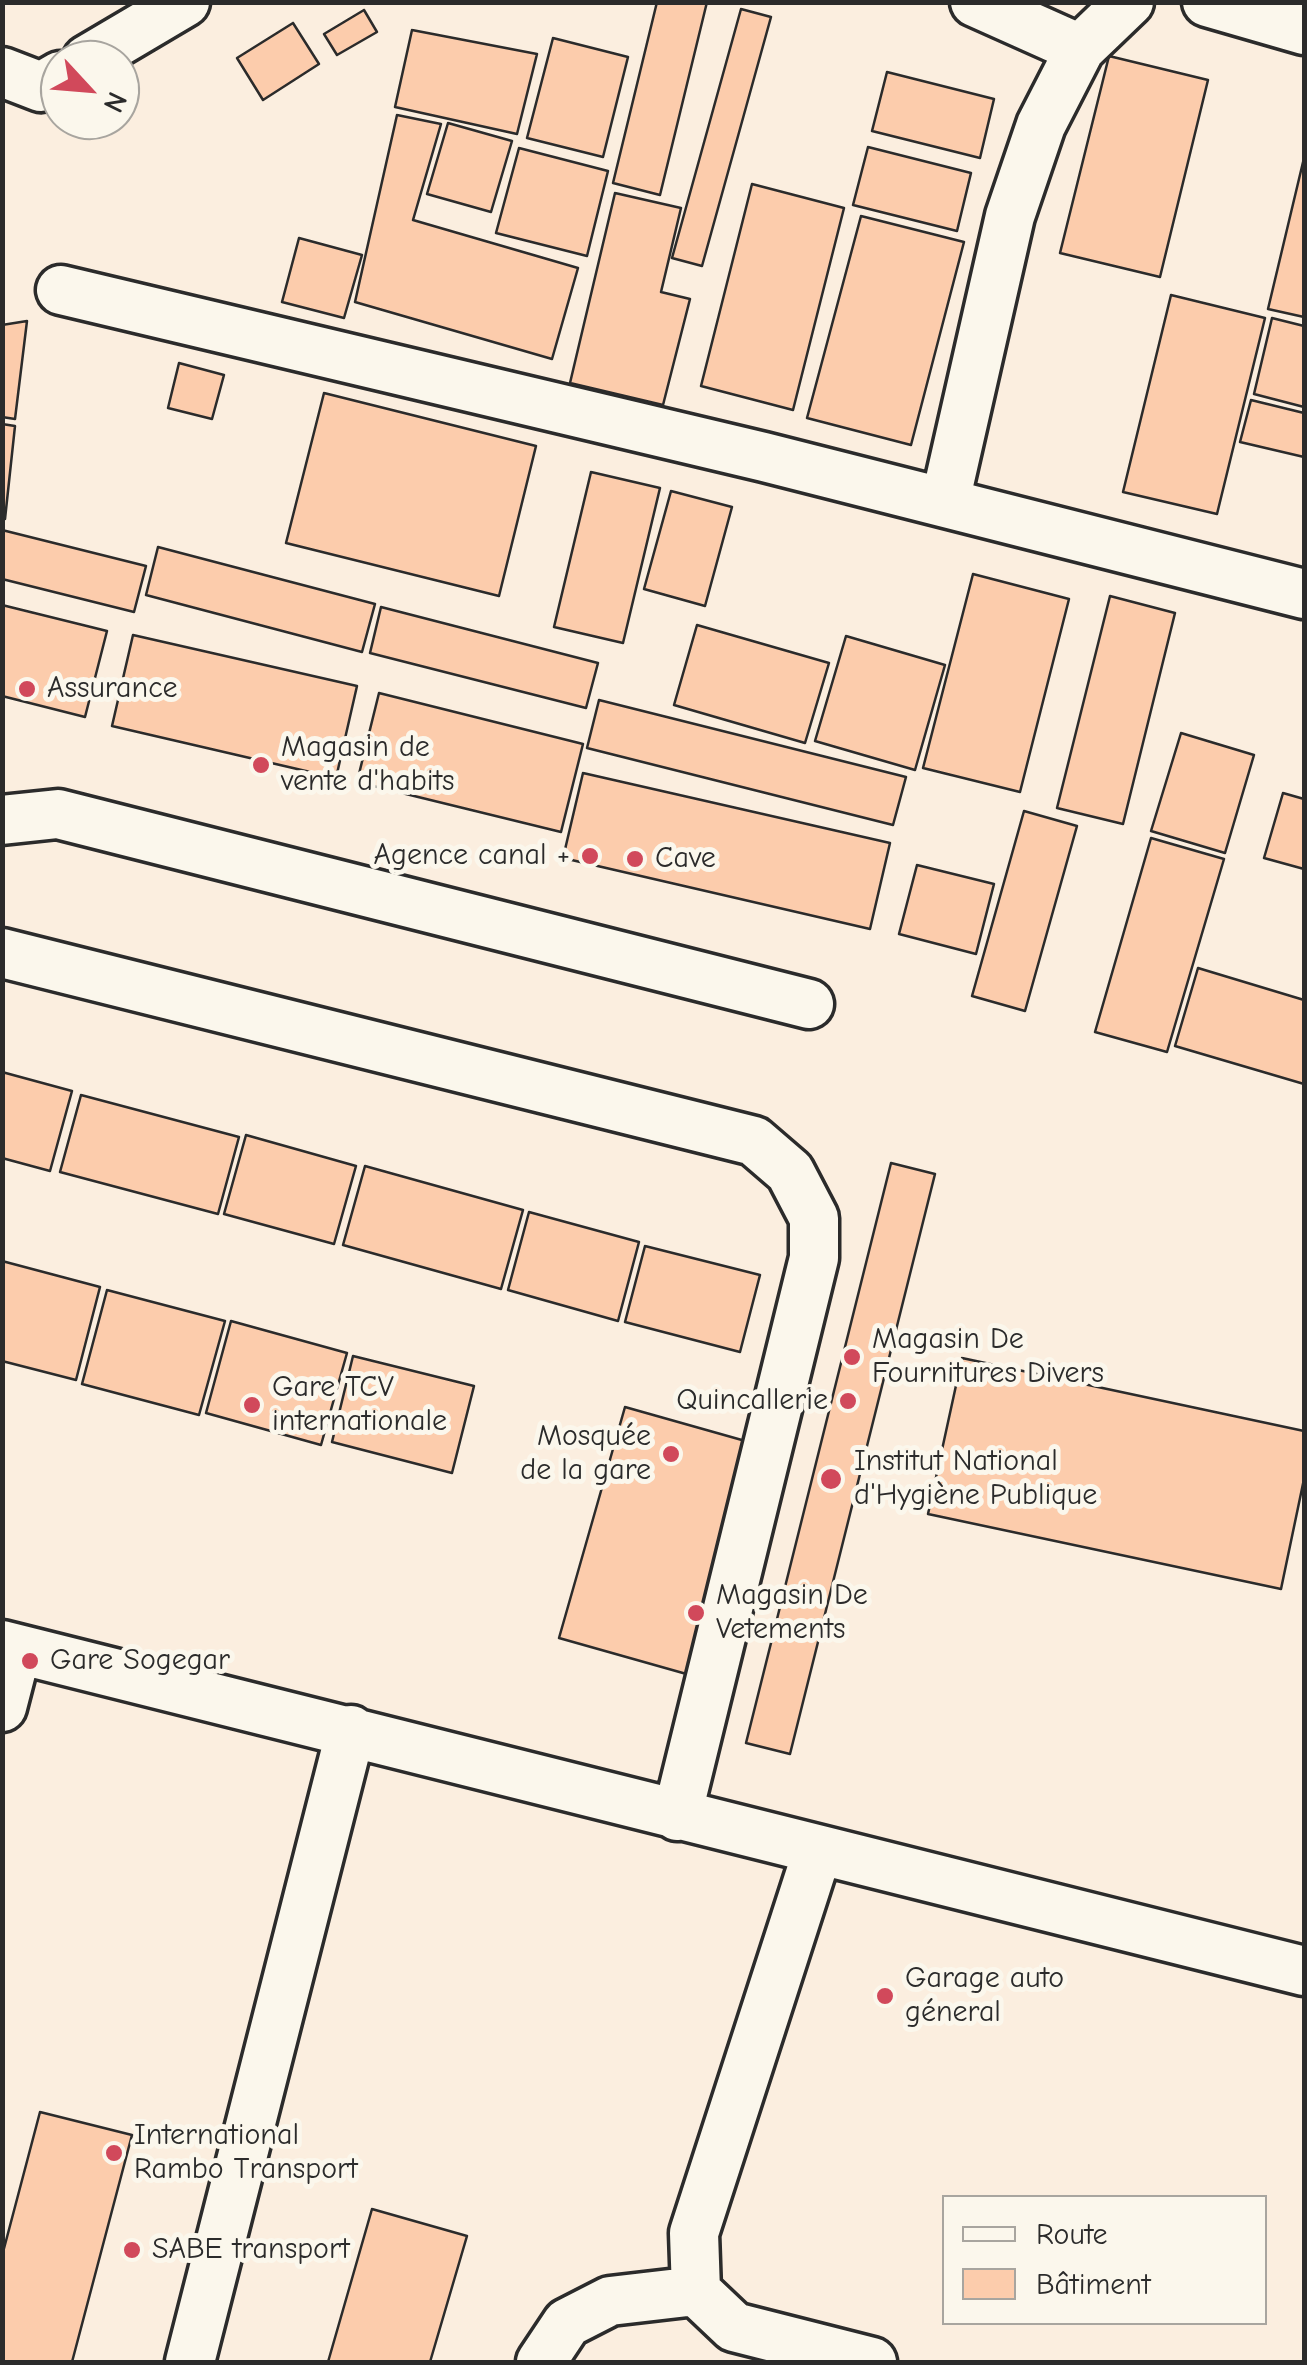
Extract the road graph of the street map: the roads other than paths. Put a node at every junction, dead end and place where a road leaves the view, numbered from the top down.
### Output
1 (185, 2) edge
2 (975, 2) edge
3 (1129, 2) edge
4 (1207, 2) edge
5 (1304, 30) edge
6 (121, 40) edge
7 (1080, 49) junction
8 (61, 290) dead end
9 (945, 502) junction
10 (1304, 594) edge
11 (2, 820) edge
12 (2, 953) edge
13 (809, 1004) dead end
14 (10, 1647) edge
15 (2, 1707) edge
16 (351, 1730) junction
17 (678, 1816) junction
18 (818, 1850) junction
19 (1304, 1971) edge
20 (696, 2291) junction
21 (190, 2362) edge
22 (542, 2362) edge
23 (872, 2362) edge

1 - 6 street
2 - 7 street
3 - 7 street
4 - 5 street
7 - 9 street
8 - 9 street
9 - 10 street
11 - 13 street
12 - 17 street
14 - 15 street
14 - 16 street
16 - 17 street
16 - 21 street
17 - 18 street
18 - 19 street
18 - 20 street
20 - 22 street
20 - 23 street

